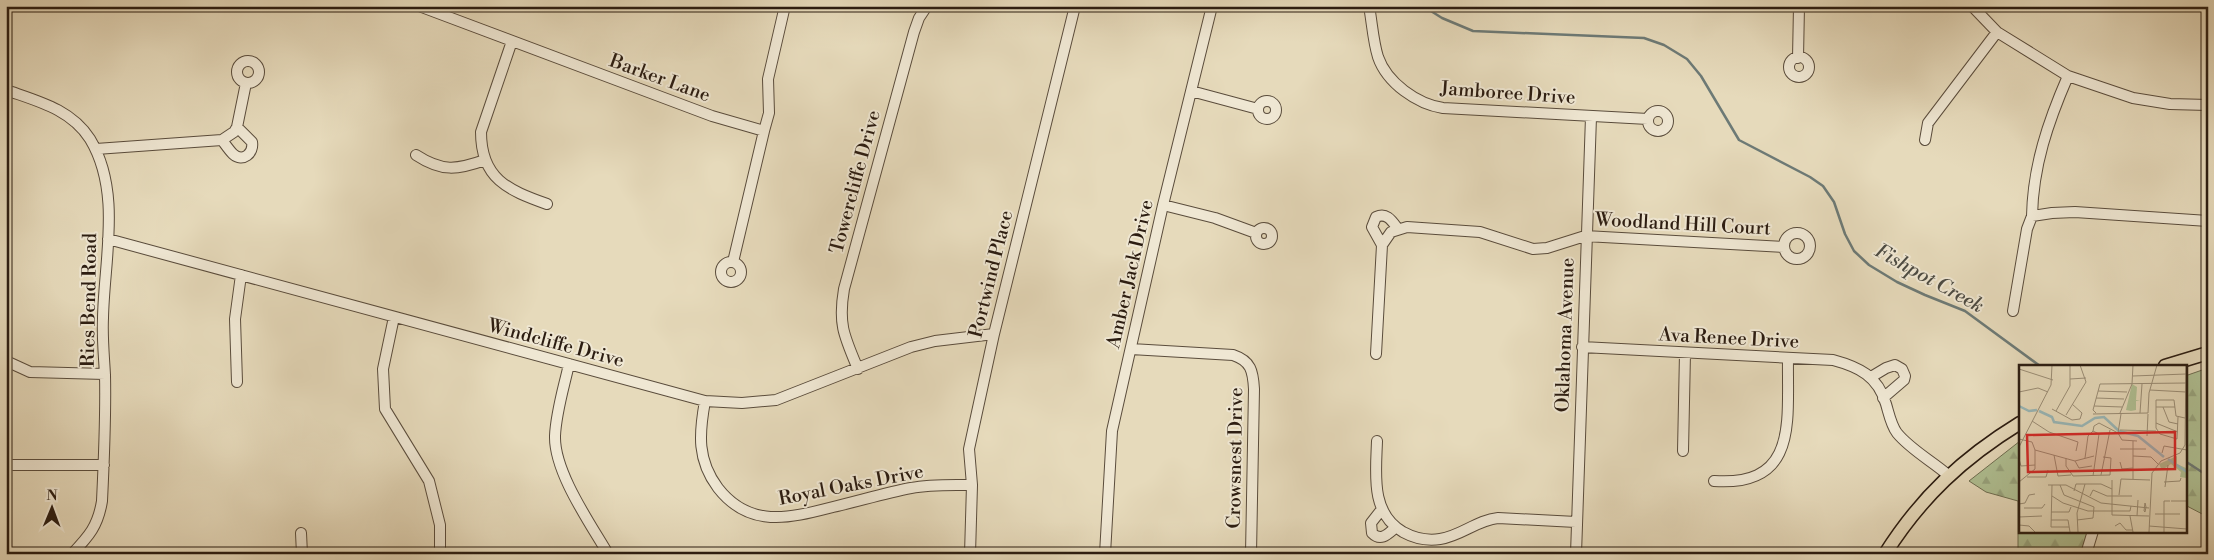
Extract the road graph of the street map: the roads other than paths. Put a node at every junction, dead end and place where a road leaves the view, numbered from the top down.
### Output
1 (419, 6) edge
2 (927, 6) edge
3 (1075, 6) edge
4 (1212, 6) edge
5 (1326, 6) edge
6 (1337, 6) edge
7 (1369, 6) edge
8 (1799, 6) edge
9 (1972, 6) edge
10 (784, 10) dead end
11 (1997, 32) junction
12 (512, 41) junction
13 (1798, 58) dead end
14 (2068, 76) junction
15 (246, 83) dead end
16 (6, 90) edge
17 (1192, 91) junction
18 (2208, 105) edge
19 (1258, 109) dead end
20 (1590, 117) junction
21 (1648, 119) dead end
22 (238, 127) junction
23 (764, 130) junction
24 (222, 140) junction
25 (1924, 140) dead end
26 (96, 150) junction
27 (416, 156) dead end
28 (485, 160) junction
29 (547, 204) dead end
30 (1163, 204) junction
31 (2032, 216) junction
32 (2208, 221) edge
33 (1398, 230) junction
34 (1256, 233) dead end
35 (1585, 236) junction
36 (108, 238) junction
37 (1382, 244) junction
38 (1784, 246) dead end
39 (733, 262) dead end
40 (242, 274) junction
41 (2013, 311) dead end
42 (394, 317) junction
43 (994, 334) junction
44 (1582, 347) junction
45 (1131, 349) junction
46 (1685, 353) junction
47 (2208, 353) edge
48 (1376, 354) dead end
49 (1788, 359) junction
50 (6, 361) edge
51 (569, 364) junction
52 (2168, 365) edge
53 (858, 368) junction
54 (105, 374) junction
55 (1871, 377) junction
56 (237, 382) dead end
57 (1883, 398) junction
58 (705, 401) junction
59 (2019, 424) edge
60 (1377, 441) dead end
61 (1683, 451) dead end
62 (6, 465) edge
63 (104, 465) junction
64 (1948, 475) junction
65 (1714, 481) dead end
66 (972, 485) junction
67 (1382, 509) junction
68 (1576, 522) junction
69 (1396, 528) junction
70 (2093, 532) edge
71 (302, 533) dead end
72 (72, 554) edge
73 (302, 554) edge
74 (440, 554) edge
75 (608, 554) edge
76 (970, 554) edge
77 (1105, 554) edge
78 (1251, 554) edge
79 (1576, 554) edge
80 (1885, 554) edge
81 (2086, 554) edge

1 - 12 street, Barker Lane
2 - 53 street, Towercliffe Drive
3 - 43 street, Portwind Place
4 - 17 street, Amber Jack Drive
5 - 6 street
7 - 20 street, Jamboree Drive
8 - 13 street
9 - 11 street
10 - 23 street
11 - 14 street
11 - 25 street
12 - 23 street, Barker Lane
12 - 28 street
14 - 18 street
14 - 31 street
15 - 22 street
16 - 26 street, Ries Bend Road
17 - 19 street
17 - 30 street, Amber Jack Drive
20 - 21 street, Jamboree Drive
20 - 35 street, Oklahoma Avenue
22 - 24 street
22 - 24 street
23 - 39 street
24 - 26 street
26 - 36 street, Ries Bend Road
27 - 28 street
28 - 29 street
30 - 34 street
30 - 45 street, Amber Jack Drive
31 - 32 street
31 - 41 street
33 - 35 street, Woodland Hill Court
33 - 37 street
33 - 37 street
35 - 38 street, Woodland Hill Court
35 - 44 street, Oklahoma Avenue
36 - 40 street, Windcliffe Drive
36 - 54 street, Ries Bend Road
37 - 48 street
40 - 42 street, Windcliffe Drive
40 - 56 street
42 - 51 street, Windcliffe Drive
42 - 74 street
43 - 53 street, Windcliffe Drive
43 - 66 street, Portwind Place
44 - 46 street, Ava Renee Drive
44 - 68 street, Oklahoma Avenue
45 - 77 street, Amber Jack Drive
45 - 78 street, Crowsnest Drive
46 - 49 street, Ava Renee Drive
46 - 61 street
47 - 52 main road
49 - 55 street, Ava Renee Drive
49 - 65 street
50 - 54 street
51 - 58 street, Windcliffe Drive
51 - 75 street
53 - 58 street, Windcliffe Drive
54 - 63 street, Ries Bend Road
55 - 57 street
55 - 57 street
57 - 64 street
58 - 66 street, Royal Oaks Drive
59 - 64 main road
60 - 67 street
62 - 63 street
63 - 72 street, Ries Bend Road
64 - 80 main road
66 - 76 street, Portwind Place
67 - 69 street
67 - 69 street
68 - 69 street
68 - 79 street, Oklahoma Avenue
70 - 81 street
71 - 73 street

